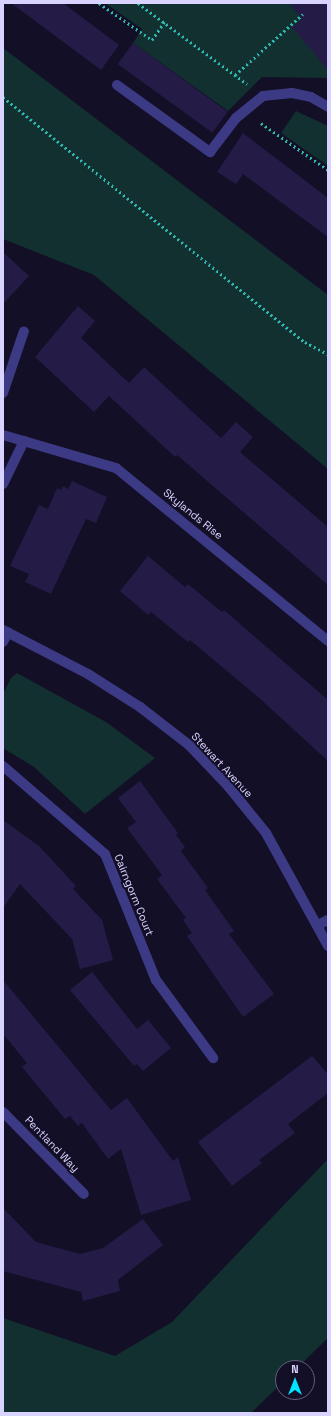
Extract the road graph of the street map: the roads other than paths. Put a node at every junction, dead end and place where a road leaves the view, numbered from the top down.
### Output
1 (117, 85) dead end
2 (328, 107) edge
3 (24, 331) dead end
4 (3, 393) edge
5 (3, 435) edge
6 (24, 441) junction
7 (3, 484) edge
8 (5, 631) edge
9 (328, 641) edge
10 (3, 642) edge
11 (3, 766) edge
12 (328, 920) edge
13 (318, 925) junction
14 (328, 946) edge
15 (213, 1058) dead end
16 (3, 1112) edge
17 (84, 1194) dead end

1 - 2 street
3 - 4 street
5 - 6 street, Skylands Rise
6 - 7 street
6 - 9 street, Skylands Rise
8 - 10 street
8 - 13 street, Stewart Avenue
11 - 15 street, Cairngorm Court
12 - 13 street
13 - 14 street, Stewart Avenue
16 - 17 street, Pentland Way

